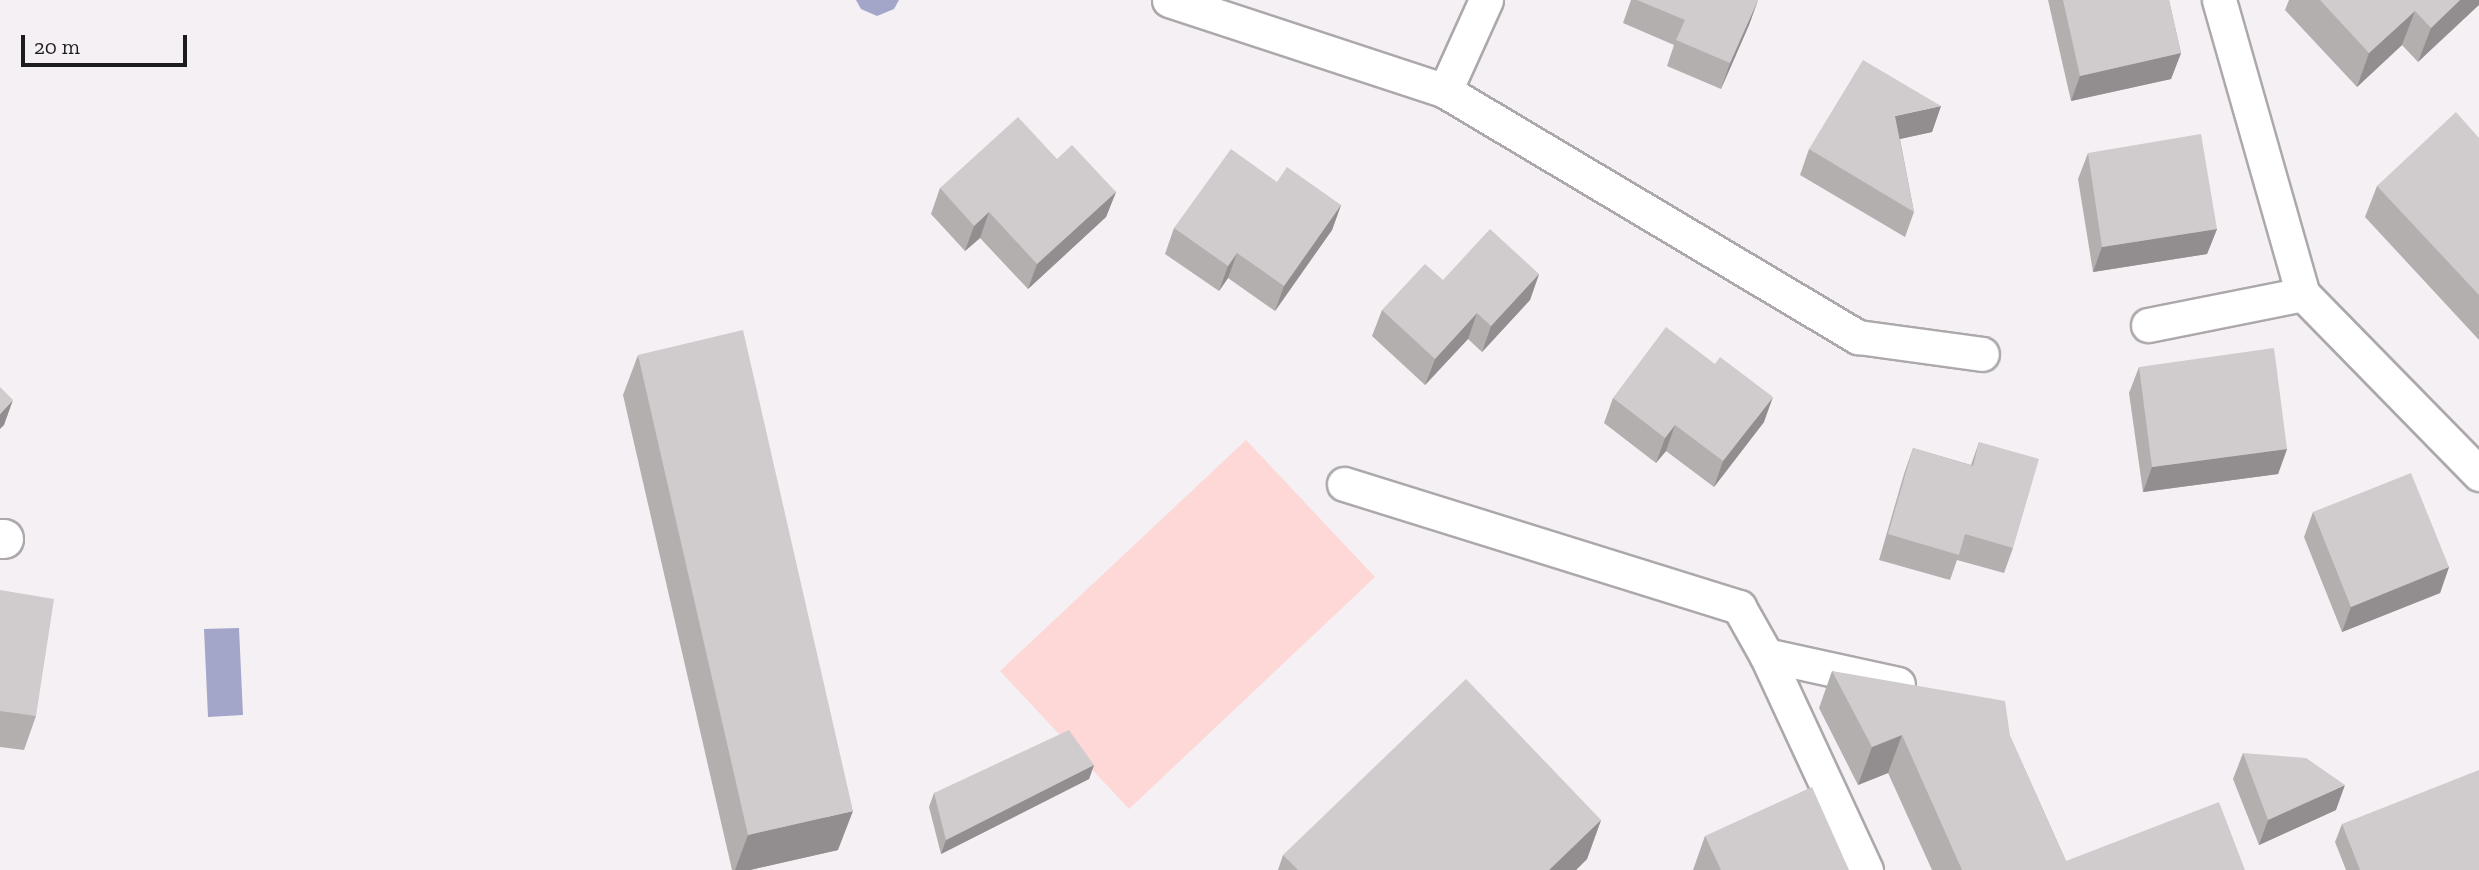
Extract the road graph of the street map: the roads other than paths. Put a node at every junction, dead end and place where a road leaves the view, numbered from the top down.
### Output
1 (1169, 0) edge
2 (1486, 0) edge
3 (2219, 0) edge
4 (1445, 91) junction
5 (2303, 295) junction
6 (2148, 325) dead end
7 (1982, 354) dead end
8 (2479, 474) edge
9 (1344, 485) dead end
10 (1766, 655) junction
11 (1925, 690) edge
12 (1866, 870) edge

1 - 4 lane
2 - 4 lane
3 - 5 lane
4 - 7 lane
5 - 6 lane
5 - 8 lane
9 - 10 lane
10 - 11 lane
10 - 12 lane

